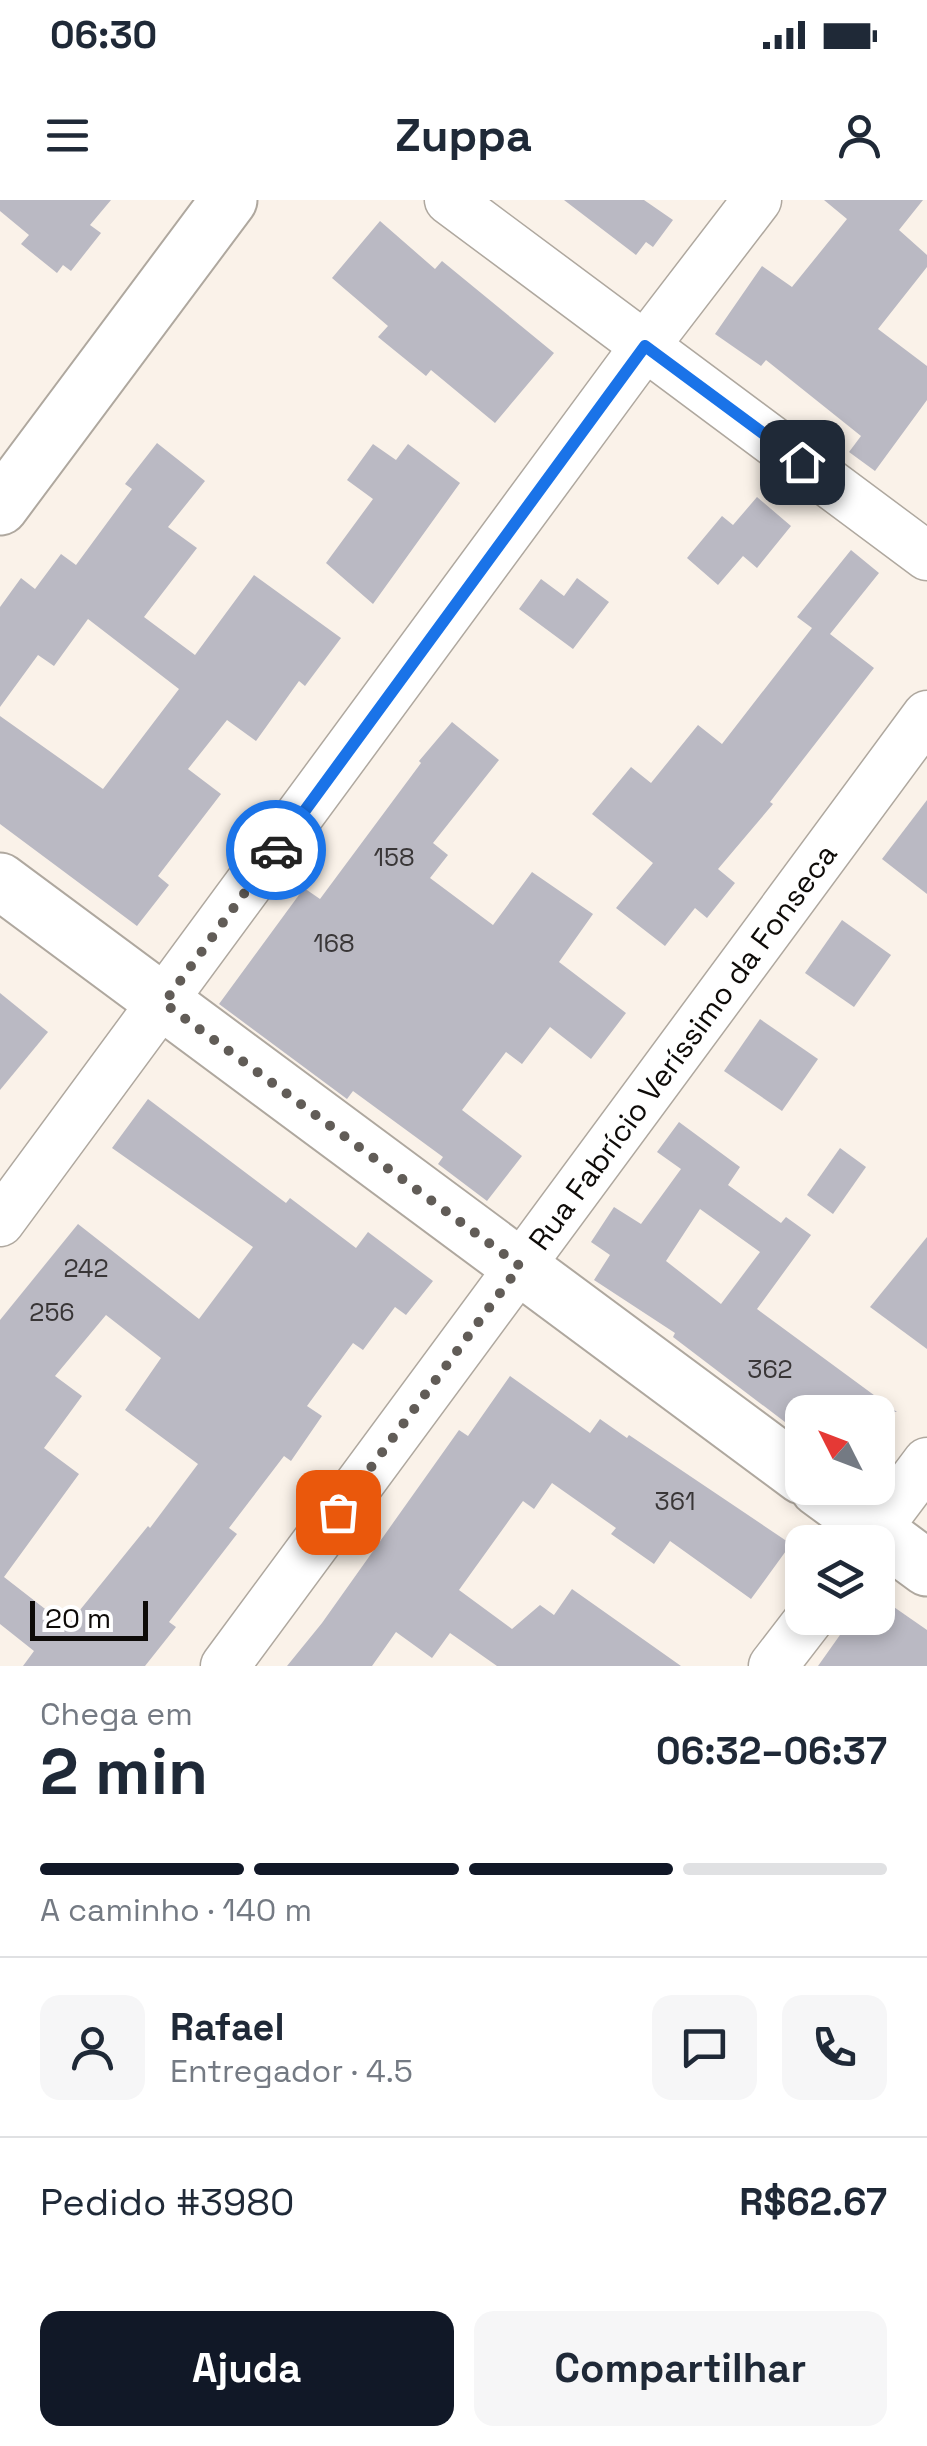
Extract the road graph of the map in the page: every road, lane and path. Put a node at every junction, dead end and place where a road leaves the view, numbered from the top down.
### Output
1 (230, 200) edge
2 (449, 200) edge
3 (757, 200) edge
4 (645, 346) junction
5 (0, 507) edge
6 (927, 556) edge
7 (927, 716) edge
8 (0, 881) edge
9 (164, 1003) junction
10 (0, 1222) edge
11 (520, 1266) junction
12 (927, 1462) edge
13 (785, 1463) edge
14 (837, 1505) edge
15 (859, 1525) edge
16 (879, 1525) edge
17 (895, 1550) edge
18 (927, 1568) edge
19 (797, 1635) edge
20 (225, 1666) edge
21 (773, 1666) edge

1 - 5 street
2 - 4 street
3 - 4 street
4 - 6 street
4 - 9 street
7 - 11 street, Rua Fabrício Veríssimo da Fonseca
8 - 9 street
9 - 10 street
9 - 11 street
11 - 13 street
11 - 20 street, Rua Fabrício Veríssimo da Fonseca
12 - 16 street
14 - 15 street
17 - 18 street
19 - 21 street

